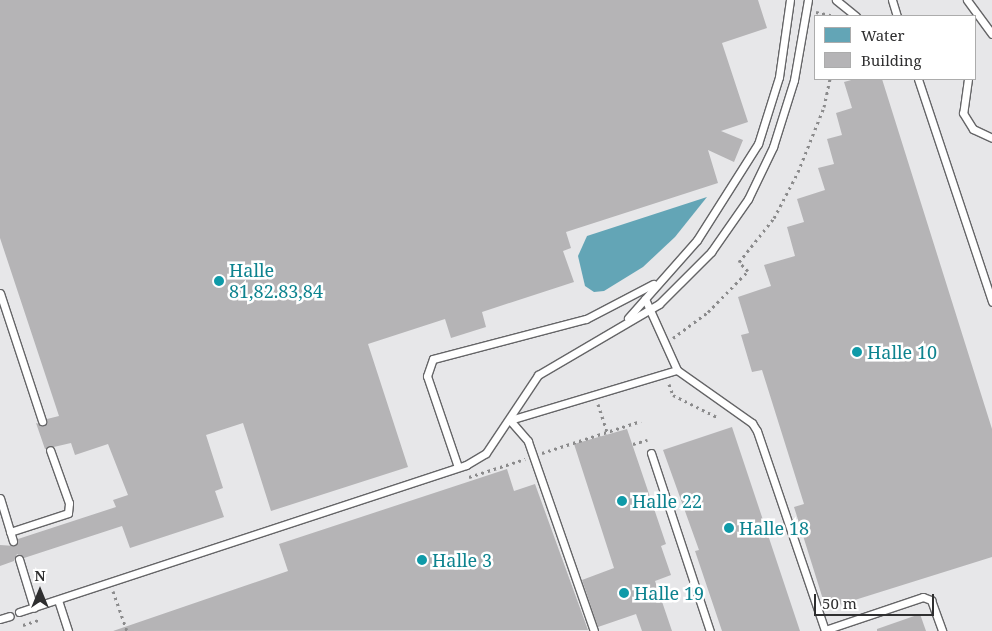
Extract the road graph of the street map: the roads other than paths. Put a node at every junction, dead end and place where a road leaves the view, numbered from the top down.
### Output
1 (790, 0) edge
2 (808, 0) edge
3 (836, 0) edge
4 (892, 0) edge
5 (967, 0) edge
6 (972, 13) edge
7 (855, 15) edge
8 (898, 15) edge
9 (977, 18) edge
10 (992, 34) edge
11 (918, 80) edge
12 (968, 80) edge
13 (992, 138) edge
14 (659, 279) junction
15 (0, 293) edge
16 (645, 299) junction
17 (992, 302) edge
18 (650, 309) junction
19 (622, 324) junction
20 (676, 370) junction
21 (510, 420) junction
22 (42, 421) dead end
23 (50, 450) dead end
24 (652, 453) dead end
25 (458, 467) junction
26 (0, 498) edge
27 (10, 532) junction
28 (13, 541) dead end
29 (19, 559) dead end
30 (58, 600) junction
31 (34, 608) junction
32 (19, 612) dead end
33 (10, 616) dead end
34 (0, 619) edge
35 (825, 630) edge
36 (68, 631) edge
37 (594, 631) edge
38 (710, 631) edge
39 (942, 631) edge

1 - 14 lane
2 - 18 lane
3 - 7 lane
4 - 8 lane
5 - 6 lane
9 - 10 lane
11 - 17 lane
12 - 13 lane
14 - 16 lane
14 - 25 lane
15 - 22 lane
16 - 18 lane
16 - 19 lane
18 - 19 lane
18 - 20 lane
19 - 21 lane
20 - 21 lane
20 - 35 lane
21 - 25 lane
21 - 37 lane
23 - 27 lane
24 - 38 lane
25 - 30 lane
26 - 27 lane
27 - 28 lane
29 - 31 lane
30 - 31 lane
30 - 36 lane
31 - 32 lane
33 - 34 lane
35 - 39 lane

